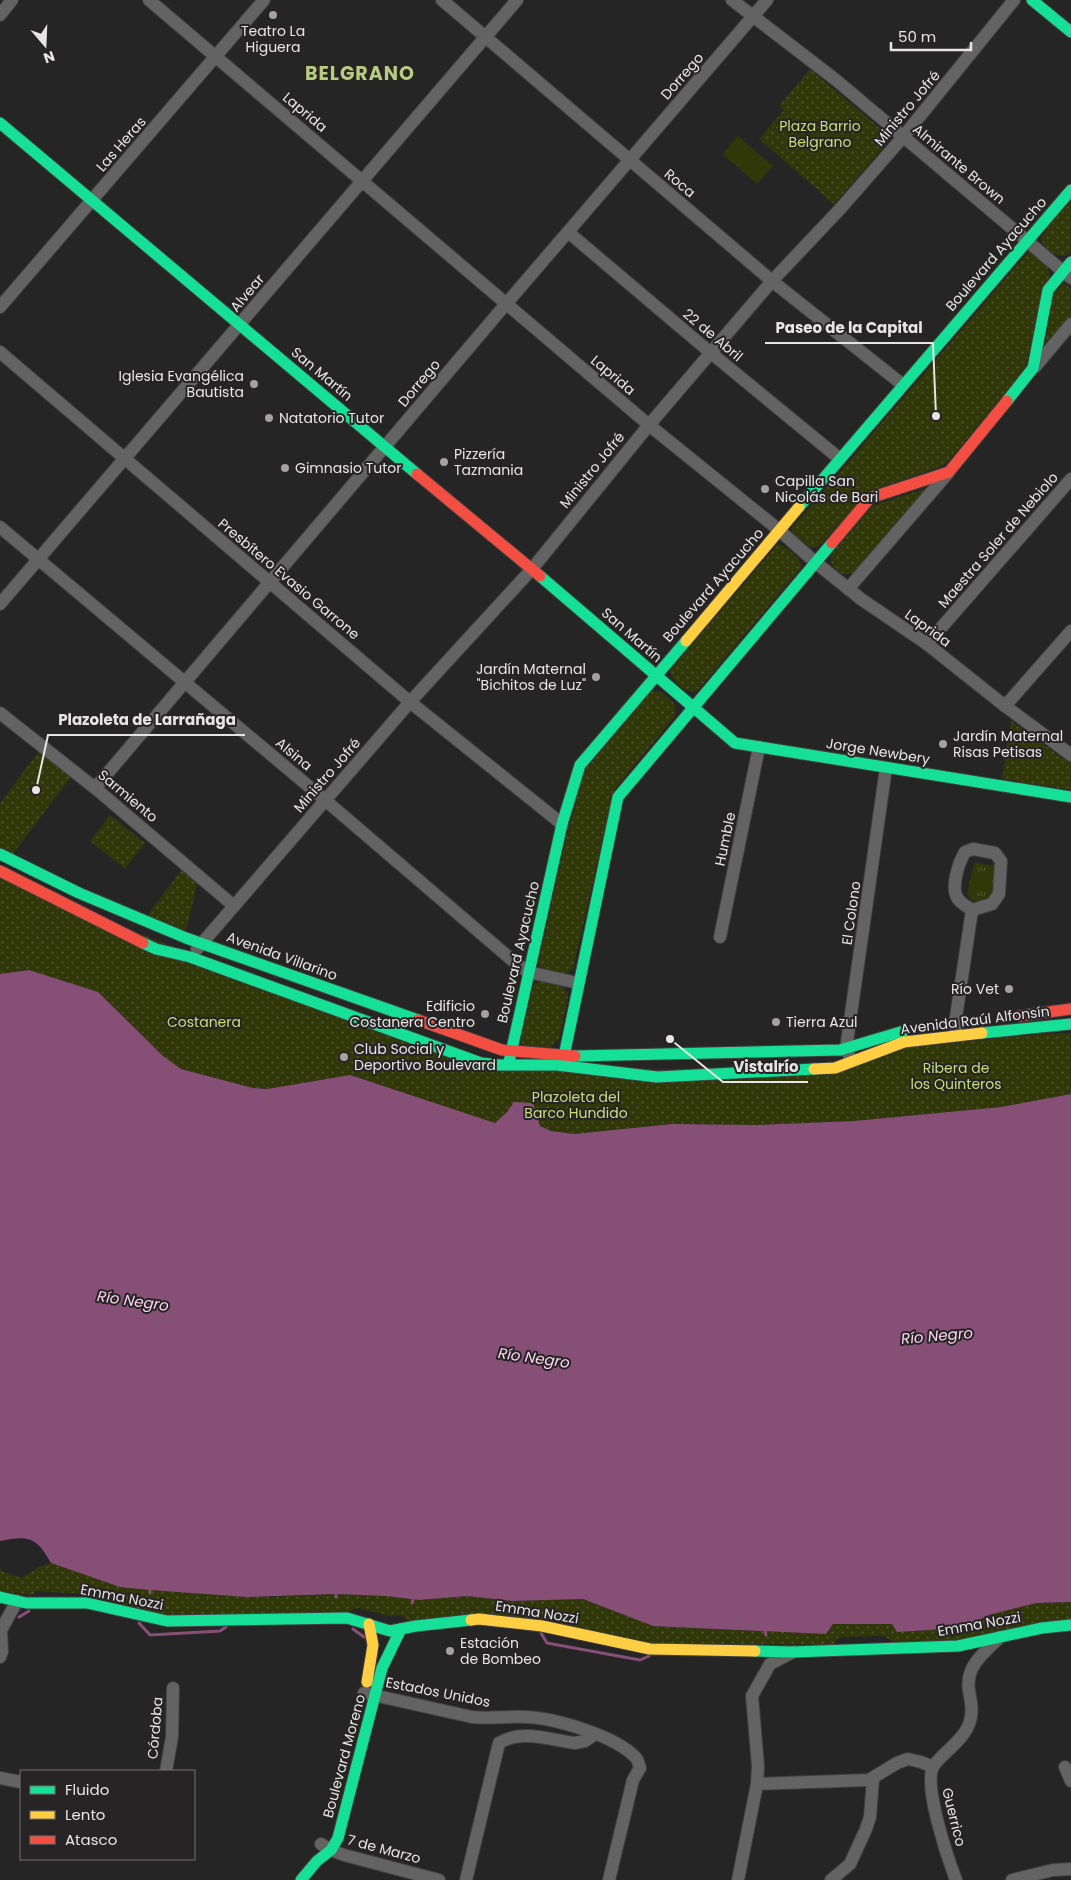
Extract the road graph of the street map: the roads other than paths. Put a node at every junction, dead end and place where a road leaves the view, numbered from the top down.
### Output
1 (12, 0) edge
2 (149, 0) edge
3 (264, 0) edge
4 (442, 0) edge
5 (517, 0) edge
6 (732, 0) edge
7 (767, 0) edge
8 (1014, 0) edge
9 (1032, 0) edge
10 (0, 15) edge
11 (752, 18) junction
12 (1071, 32) edge
13 (485, 37) junction
14 (216, 56) junction
15 (0, 123) edge
16 (903, 137) junction
17 (630, 160) junction
18 (362, 181) junction
19 (1071, 190) edge
20 (92, 200) junction
21 (568, 232) junction
22 (1028, 241) junction
23 (1068, 270) edge
24 (772, 281) junction
25 (506, 304) junction
26 (0, 307) edge
27 (1071, 324) edge
28 (240, 325) junction
29 (0, 352) edge
30 (711, 353) junction
31 (1033, 368) junction
32 (903, 385) junction
33 (649, 424) junction
34 (385, 446) junction
35 (124, 458) junction
36 (840, 459) junction
37 (949, 472) junction
38 (1071, 478) edge
39 (0, 527) edge
40 (780, 530) junction
41 (38, 559) junction
42 (815, 562) junction
43 (532, 569) junction
44 (269, 582) junction
45 (848, 589) junction
46 (0, 604) edge
47 (1071, 631) edge
48 (927, 644) junction
49 (655, 676) junction
50 (185, 682) junction
51 (410, 702) junction
52 (1005, 706) junction
53 (692, 707) junction
54 (0, 713) edge
55 (759, 747) junction
56 (1071, 755) edge
57 (886, 768) junction
58 (95, 788) junction
59 (1071, 797) edge
60 (326, 800) junction
61 (562, 824) junction
62 (0, 854) edge
63 (0, 871) edge
64 (234, 906) junction
65 (972, 910) junction
66 (720, 937) dead end
67 (202, 943) junction
68 (190, 957) junction
69 (528, 972) junction
70 (578, 983) junction
71 (1071, 1009) edge
72 (1010, 1017) dead end
73 (1071, 1024) edge
74 (959, 1028) junction
75 (846, 1049) junction
76 (511, 1052) junction
77 (560, 1060) junction
78 (852, 1062) junction
79 (508, 1066) junction
80 (0, 1597) edge
81 (17, 1601) junction
82 (369, 1624) junction
83 (1071, 1625) edge
84 (401, 1629) junction
85 (1000, 1637) junction
86 (793, 1652) junction
87 (0, 1657) edge
88 (173, 1688) dead end
89 (370, 1694) junction
90 (596, 1734) junction
91 (349, 1750) dead end
92 (933, 1767) junction
93 (1064, 1767) dead end
94 (166, 1770) edge
95 (0, 1778) edge
96 (873, 1779) junction
97 (1071, 1781) edge
98 (20, 1782) edge
99 (757, 1784) junction
100 (326, 1843) junction
101 (1071, 1869) edge
102 (293, 1880) edge
103 (301, 1880) edge
104 (440, 1880) edge
105 (466, 1880) edge
106 (609, 1880) edge
107 (738, 1880) edge
108 (831, 1880) edge
109 (956, 1880) edge
110 (1012, 1880) edge

1 - 10 street
2 - 14 street, Laprida
3 - 14 street, Las Heras
4 - 13 street, Roca
5 - 13 street, Alvear
6 - 11 street, Almirante Brown
7 - 11 street, Dorrego
8 - 16 street, Ministro Jofré
9 - 12 main road
11 - 16 street, Almirante Brown
11 - 17 street, Dorrego
13 - 17 street, Roca
13 - 18 street, Alvear
14 - 18 street, Laprida
14 - 20 street, Las Heras
15 - 20 main road, San Martín
16 - 22 street, Almirante Brown
16 - 24 street, Ministro Jofré
17 - 21 street, Dorrego
17 - 24 street, Roca
18 - 25 street, Laprida
18 - 28 street, Alvear
19 - 22 main road, Boulevard Ayacucho
20 - 26 street, Las Heras
20 - 28 main road, San Martín
21 - 25 street, Dorrego
21 - 30 street, 22 de Abril
22 - 23 street, Almirante Brown
22 - 32 main road, Boulevard Ayacucho
23 - 31 main road
24 - 30 street, Ministro Jofré
24 - 32 street, Roca
25 - 33 street, Laprida
25 - 34 street, Dorrego
27 - 31 street
28 - 34 main road, San Martín
28 - 35 street, Alvear
29 - 35 street, Presbítero Evasio Garrone
30 - 33 street, Ministro Jofré
30 - 36 street, 22 de Abril
31 - 37 main road
32 - 36 main road, Boulevard Ayacucho
33 - 40 street, Laprida
33 - 43 street, Ministro Jofré
34 - 43 main road, San Martín
34 - 44 street, Dorrego
35 - 41 street, Alvear
35 - 44 street, Presbítero Evasio Garrone
36 - 40 main road, Boulevard Ayacucho
37 - 42 main road
37 - 45 street
38 - 48 street, Maestra Soler de Nebiolo
39 - 41 street, Alsina
40 - 42 street, Laprida
40 - 49 main road, Boulevard Ayacucho
41 - 46 street, Alvear
41 - 50 street, Alsina
42 - 45 street, Laprida
42 - 53 main road
43 - 49 main road, San Martín
43 - 51 street, Ministro Jofré
44 - 50 street, Dorrego
44 - 51 street, Presbítero Evasio Garrone
45 - 48 street, Laprida
47 - 52 street
48 - 52 street, Laprida
49 - 53 main road, San Martín
49 - 61 main road, Boulevard Ayacucho
50 - 58 street, Dorrego
50 - 60 street, Alsina
51 - 60 street, Ministro Jofré
51 - 61 street, Presbítero Evasio Garrone
52 - 56 street, Laprida
53 - 55 main road, Jorge Newbery
53 - 70 main road
54 - 58 street, Sarmiento
55 - 57 main road, Jorge Newbery
55 - 66 street, Humble
57 - 59 main road, Jorge Newbery
57 - 75 street, El Colono
58 - 64 street, Sarmiento
60 - 64 street, Ministro Jofré
60 - 69 street, Alsina
61 - 69 main road, Boulevard Ayacucho
62 - 67 main road, Avenida Villarino
63 - 68 main road
64 - 67 street, Ministro Jofré
65 - 65 street
65 - 74 street
67 - 68 street, Ministro Jofré
67 - 76 main road, Avenida Villarino
68 - 79 main road
69 - 70 street, Alsina
69 - 76 main road, Boulevard Ayacucho
70 - 77 main road
71 - 72 main road, Avenida Raúl Alfonsín
73 - 74 main road, Avenida Raúl Alfonsín
74 - 75 main road, Avenida Raúl Alfonsín
74 - 78 main road, Avenida Raúl Alfonsín
75 - 77 main road, Avenida Raúl Alfonsín
75 - 78 street
76 - 77 main road, Avenida Villarino
76 - 79 main road, Boulevard Ayacucho
77 - 78 main road, Avenida Raúl Alfonsín
77 - 79 main road
80 - 81 main road, Emma Nozzi
81 - 82 main road, Emma Nozzi
81 - 87 street
82 - 84 main road, Emma Nozzi
82 - 89 main road, Boulevard Moreno
83 - 85 main road, Emma Nozzi
84 - 86 main road, Emma Nozzi
84 - 89 main road, Boulevard Moreno
85 - 86 main road, Emma Nozzi
85 - 92 street
86 - 99 street
88 - 94 street, Córdoba
89 - 90 street, Estados Unidos
89 - 91 main road, Boulevard Moreno
89 - 100 main road, Boulevard Moreno
90 - 105 street
90 - 106 street, Estados Unidos
92 - 96 street
92 - 109 street, Guerrico
93 - 97 street
95 - 98 street
96 - 99 street
96 - 108 street
99 - 107 street
100 - 102 main road, Boulevard Moreno
100 - 103 main road, Boulevard Moreno
100 - 104 street, 7 de Marzo
101 - 110 street

